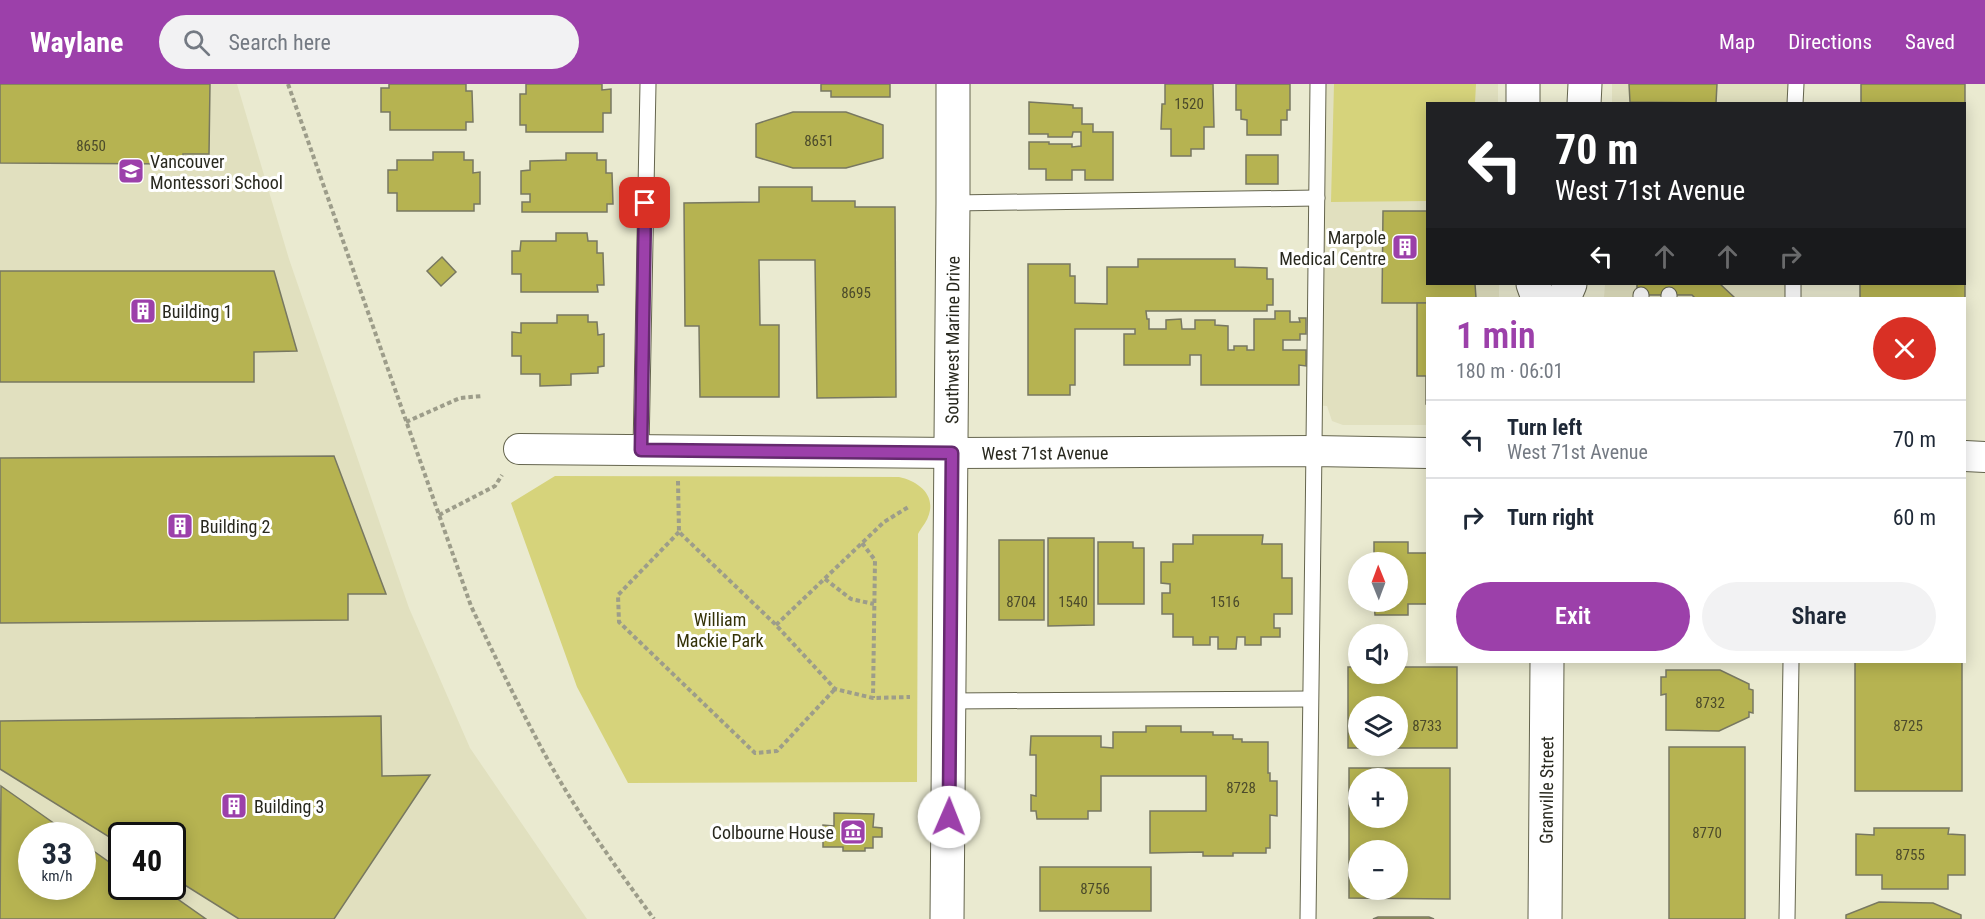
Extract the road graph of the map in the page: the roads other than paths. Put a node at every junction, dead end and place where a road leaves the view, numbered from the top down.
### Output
1 (648, 84) edge
2 (953, 84) edge
3 (1318, 84) edge
4 (1523, 84) edge
5 (1585, 84) edge
6 (1796, 84) edge
7 (1523, 102) edge
8 (1584, 102) edge
9 (1796, 102) edge
10 (1317, 198) junction
11 (953, 203) junction
12 (519, 449) road end
13 (641, 450) junction
14 (1314, 451) junction
15 (952, 453) junction
16 (1426, 453) edge
17 (1966, 456) edge
18 (1985, 457) edge
19 (1547, 663) edge
20 (1791, 663) edge
21 (1310, 699) junction
22 (950, 701) junction
23 (947, 919) edge
24 (1308, 919) edge
25 (1545, 919) edge
26 (1786, 919) edge

1 - 13 lane
2 - 11 street, Southwest Marine Drive
3 - 10 lane
4 - 7 street
5 - 8 street
6 - 9 lane
10 - 11 lane
10 - 14 lane
11 - 15 street, Southwest Marine Drive
12 - 13 street, West 71st Avenue
13 - 15 street, West 71st Avenue
14 - 15 street, West 71st Avenue
14 - 16 street, West 71st Avenue
14 - 21 lane
15 - 22 street, Southwest Marine Drive
17 - 18 street
19 - 25 street, Granville Street
20 - 26 lane
21 - 22 lane
21 - 24 lane
22 - 23 street, Southwest Marine Drive

